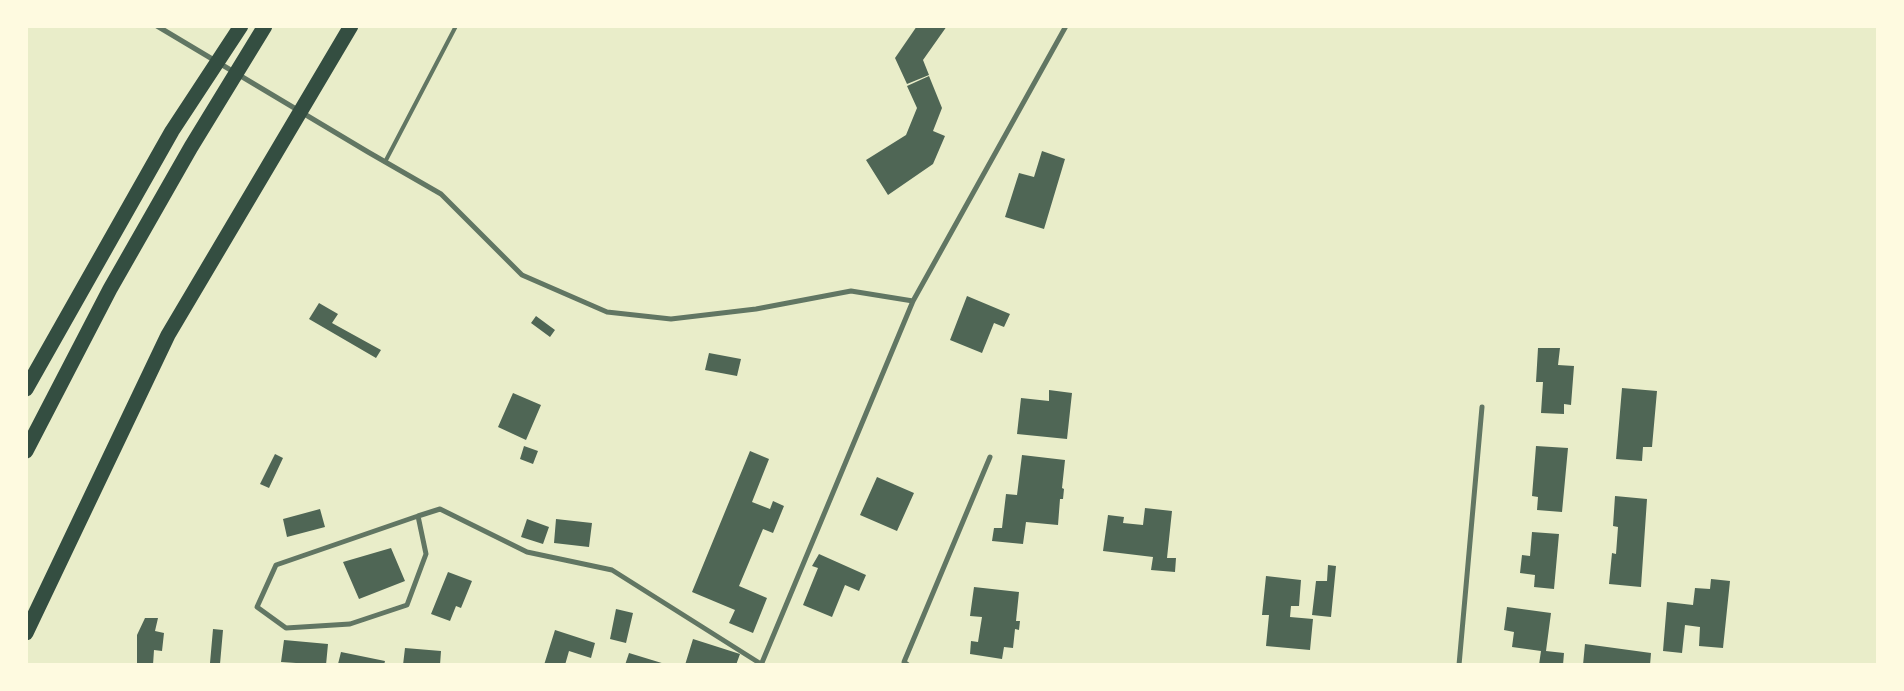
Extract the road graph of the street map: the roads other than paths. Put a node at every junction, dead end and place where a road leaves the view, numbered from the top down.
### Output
1 (157, 26) edge
2 (241, 26) edge
3 (265, 26) edge
4 (351, 26) edge
5 (456, 26) edge
6 (1066, 26) edge
7 (385, 162) junction
8 (913, 301) junction
9 (26, 389) edge
10 (1482, 407) dead end
11 (26, 451) edge
12 (990, 457) dead end
13 (418, 516) junction
14 (26, 633) edge
15 (761, 664) edge
16 (908, 665) edge
17 (1459, 665) edge

1 - 7 street
2 - 9 highway
3 - 11 highway
4 - 14 highway
5 - 7 lane
6 - 8 street
7 - 8 street
8 - 15 street
10 - 17 street
12 - 16 street
13 - 13 street
13 - 15 street

